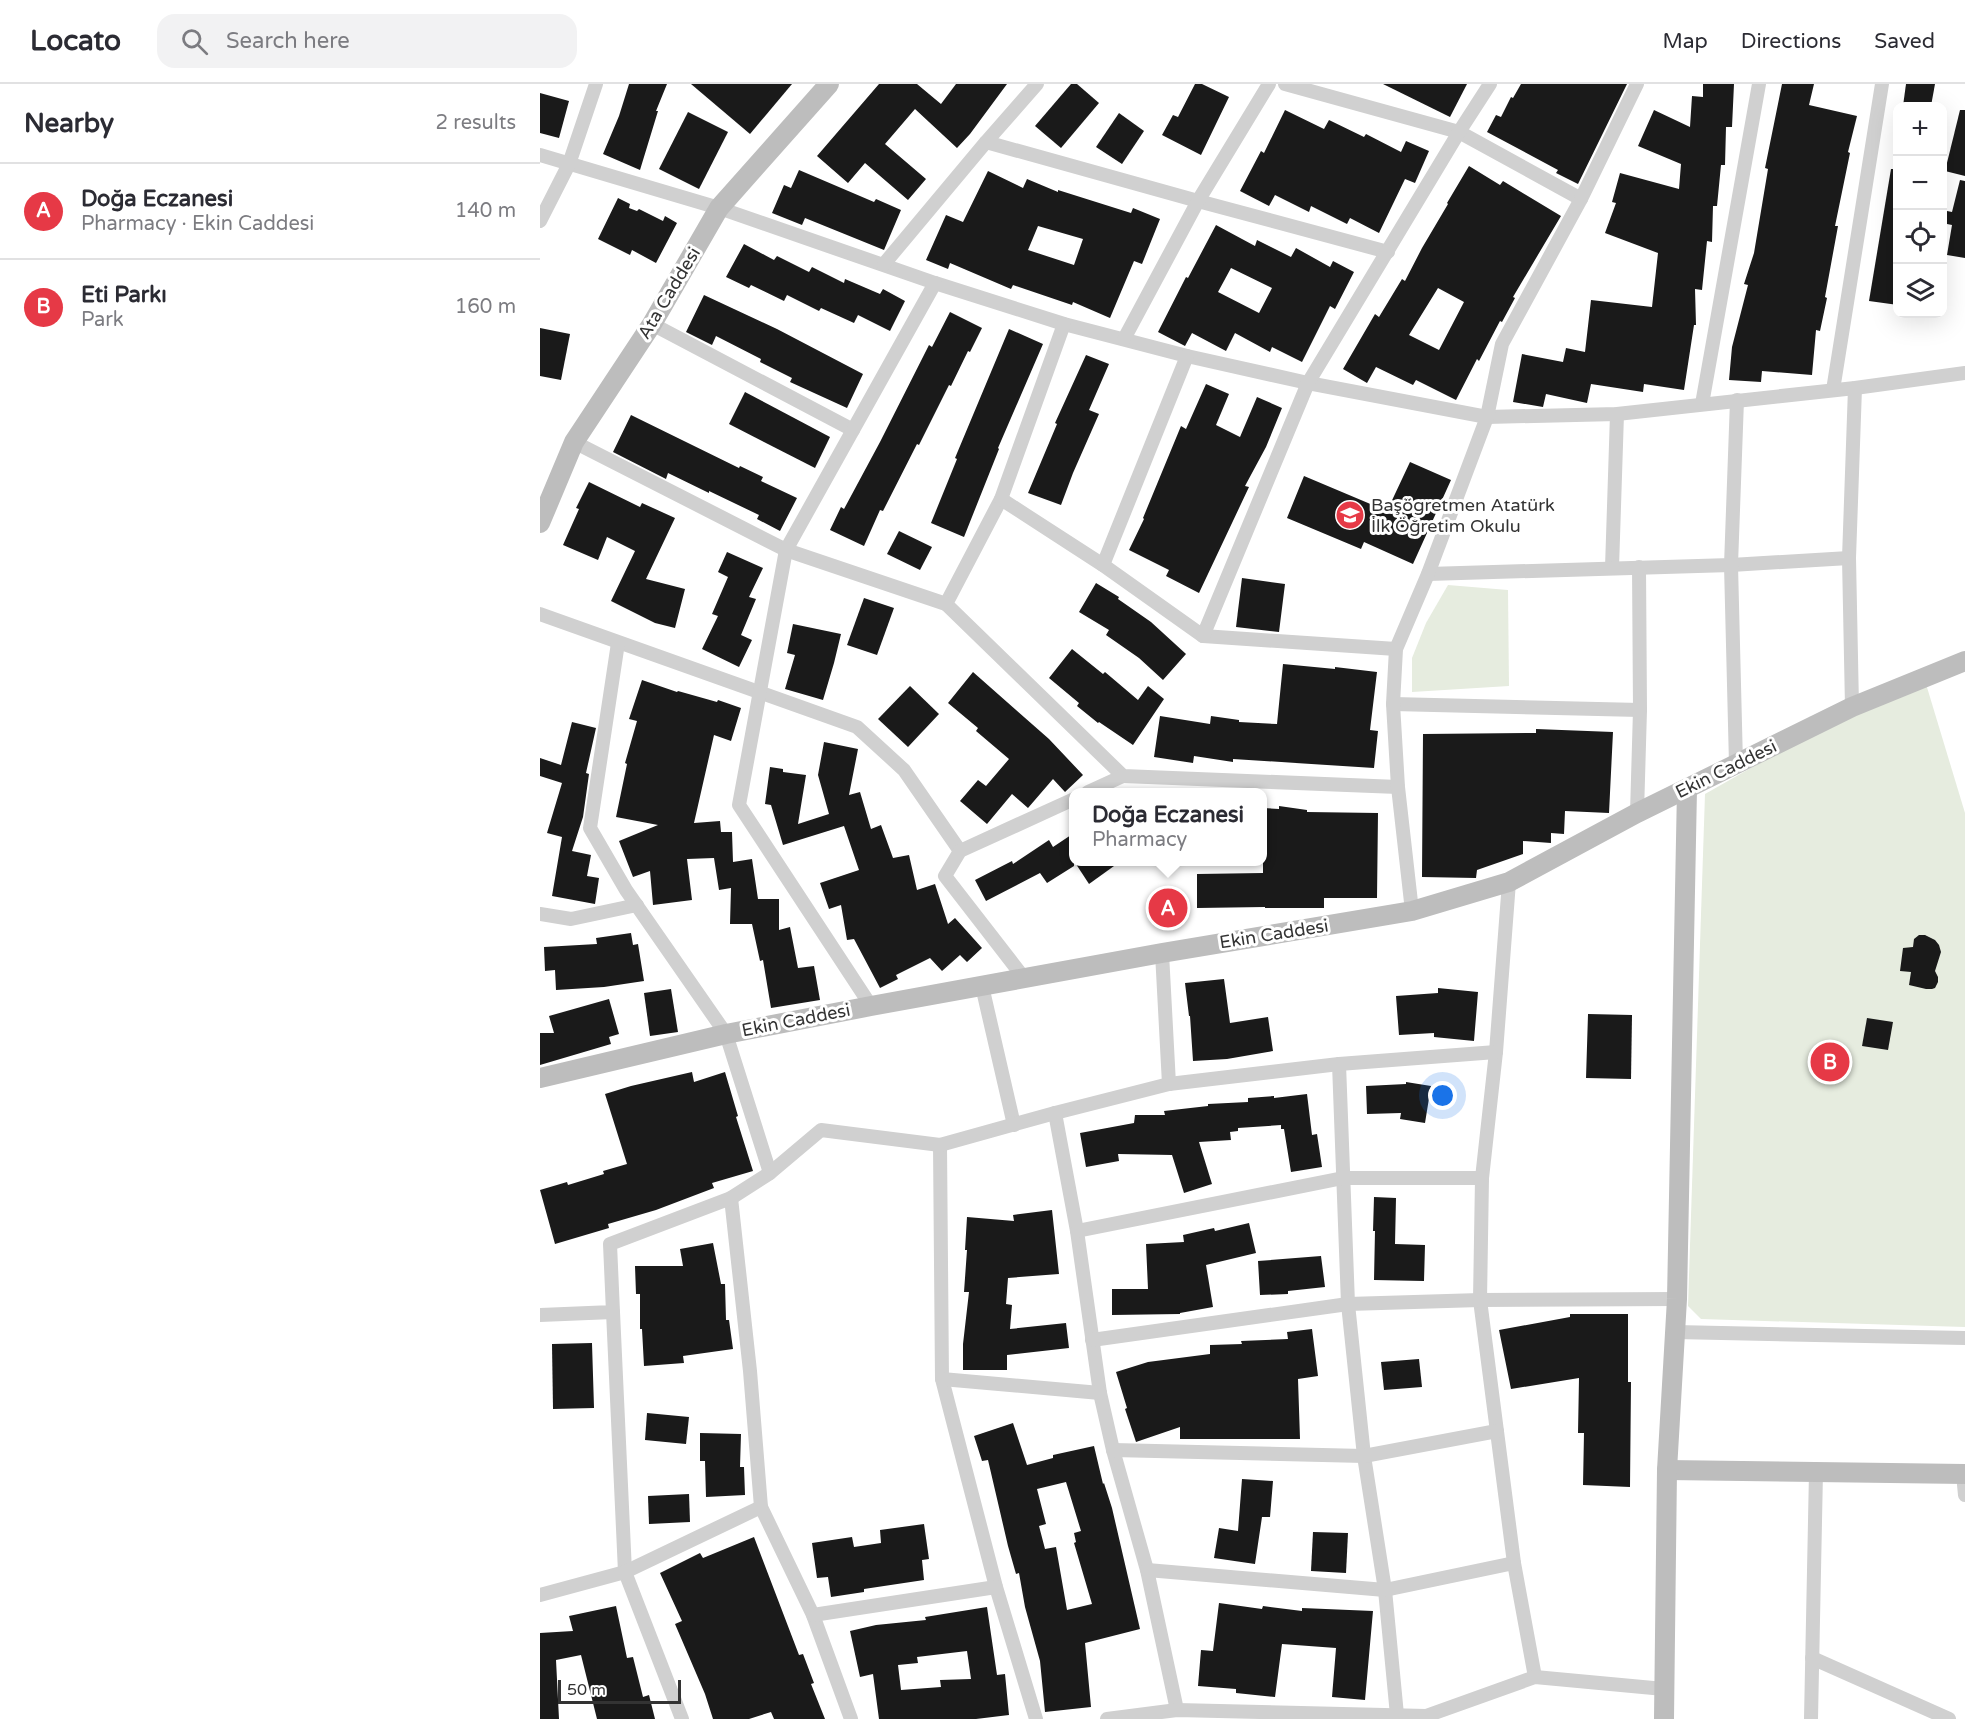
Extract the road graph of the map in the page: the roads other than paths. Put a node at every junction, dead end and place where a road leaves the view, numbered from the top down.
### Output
1 (596, 84) edge
2 (829, 84) edge
3 (1037, 84) edge
4 (1269, 84) edge
5 (1285, 84) edge
6 (1490, 84) edge
7 (1637, 84) edge
8 (1759, 84) edge
9 (1882, 84) edge
10 (1459, 132) junction
11 (987, 141) junction
12 (540, 155) edge
13 (569, 164) junction
14 (1581, 199) junction
15 (1198, 201) junction
16 (719, 208) junction
17 (540, 221) edge
18 (1388, 252) junction
19 (885, 264) junction
20 (935, 283) junction
21 (652, 324) junction
22 (1064, 324) junction
23 (1124, 339) junction
24 (1187, 356) junction
25 (1965, 373) edge
26 (1308, 383) junction
27 (1856, 388) junction
28 (1833, 390) junction
29 (1737, 400) junction
30 (1702, 404) junction
31 (1617, 414) junction
32 (1487, 417) junction
33 (853, 430) junction
34 (574, 442) junction
35 (1001, 499) junction
36 (540, 523) edge
37 (786, 550) junction
38 (1849, 558) junction
39 (1102, 565) junction
40 (1731, 565) junction
41 (1639, 567) junction
42 (1612, 568) junction
43 (1428, 574) junction
44 (946, 604) junction
45 (540, 614) edge
46 (1203, 636) junction
47 (618, 643) junction
48 (1396, 649) junction
49 (1965, 661) edge
50 (759, 694) junction
51 (1393, 704) junction
52 (1852, 707) junction
53 (1640, 710) junction
54 (1736, 764) junction
55 (1123, 776) junction
56 (1398, 787) junction
57 (1097, 788) edge
58 (1687, 789) junction
59 (1069, 801) edge
60 (1637, 813) junction
61 (960, 851) junction
62 (1509, 882) junction
63 (637, 905) junction
64 (1412, 911) junction
65 (540, 914) edge
66 (1162, 953) junction
67 (1024, 978) junction
68 (982, 986) junction
69 (871, 1006) junction
70 (726, 1034) junction
71 (1496, 1052) junction
72 (1339, 1064) junction
73 (540, 1078) edge
74 (1169, 1084) junction
75 (1055, 1113) junction
76 (1014, 1125) junction
77 (940, 1145) junction
78 (770, 1173) junction
79 (1343, 1178) junction
80 (1482, 1178) junction
81 (731, 1198) junction
82 (1077, 1232) junction
83 (1677, 1299) junction
84 (1480, 1300) junction
85 (1348, 1304) junction
86 (613, 1312) junction
87 (540, 1316) edge
88 (1676, 1332) junction
89 (1965, 1338) edge
90 (1092, 1340) junction
91 (942, 1379) junction
92 (1100, 1393) junction
93 (1497, 1431) junction
94 (1113, 1450) junction
95 (1364, 1456) junction
96 (1667, 1470) junction
97 (1816, 1472) junction
98 (1964, 1474) edge
99 (1965, 1495) edge
100 (761, 1507) junction
101 (1514, 1563) junction
102 (1147, 1570) junction
103 (625, 1572) junction
104 (996, 1587) junction
105 (1385, 1590) junction
106 (540, 1595) edge
107 (813, 1615) junction
108 (1812, 1658) junction
109 (1535, 1677) junction
110 (1664, 1689) junction
111 (1177, 1710) junction
112 (1397, 1715) junction
113 (1426, 1718) edge
114 (682, 1719) edge
115 (851, 1719) edge
116 (1035, 1719) edge
117 (1107, 1719) edge
118 (1664, 1719) edge
119 (1811, 1719) edge
120 (1949, 1719) edge

1 - 13 street
2 - 16 street, Ata Caddesi
3 - 11 street
4 - 15 street
5 - 10 street
6 - 10 street
7 - 14 street
8 - 30 street
9 - 28 street
10 - 14 street
10 - 18 street
11 - 15 street
11 - 19 street
12 - 13 street
13 - 16 street
13 - 17 street
14 - 32 street
15 - 18 street
15 - 23 street
16 - 19 street
16 - 21 street, Ata Caddesi
18 - 26 street
19 - 20 street
20 - 22 street
20 - 33 street
21 - 33 street
21 - 34 street, Ata Caddesi
22 - 23 street
22 - 35 street
23 - 24 street
24 - 26 street
24 - 39 street
25 - 27 street
26 - 32 street
26 - 46 street
27 - 28 street
27 - 38 street
28 - 29 street
29 - 30 street
29 - 40 street
30 - 31 street
31 - 32 street
31 - 42 street
32 - 43 street
33 - 37 street
34 - 36 street, Ata Caddesi
34 - 37 street
35 - 39 street
35 - 44 street
37 - 44 street
37 - 50 street
38 - 40 street
38 - 52 street
39 - 46 street
40 - 41 street
40 - 54 street
41 - 42 street
41 - 53 street
42 - 43 street
43 - 48 street
44 - 55 street
45 - 47 street
46 - 48 street
47 - 50 street
47 - 63 street
48 - 51 street
49 - 52 street, Ekin Caddesi
50 - 61 street
50 - 69 street
51 - 53 street
51 - 56 street
52 - 54 street, Ekin Caddesi
53 - 60 street
54 - 58 street, Ekin Caddesi
55 - 56 street
55 - 57 street
56 - 64 street
58 - 60 street, Ekin Caddesi
58 - 83 street
59 - 61 street
60 - 62 street, Ekin Caddesi
61 - 67 street
62 - 64 street, Ekin Caddesi
62 - 71 street
63 - 65 street
63 - 70 street
64 - 66 street, Ekin Caddesi
66 - 67 street, Ekin Caddesi
66 - 74 street
67 - 68 street, Ekin Caddesi
68 - 69 street, Ekin Caddesi
68 - 76 street
69 - 70 street, Ekin Caddesi
70 - 73 street, Ekin Caddesi
70 - 78 street
71 - 72 street
71 - 80 street
72 - 74 street
72 - 79 street
74 - 75 street
75 - 76 street
75 - 82 street
76 - 77 street
77 - 78 street
77 - 91 street
78 - 81 street
79 - 80 street
79 - 82 street
79 - 85 street
80 - 84 street
81 - 86 street
81 - 100 street
82 - 90 street
83 - 84 street
83 - 88 street
84 - 85 street
84 - 93 street
85 - 90 street
85 - 95 street
86 - 87 street
86 - 103 street
88 - 89 street
88 - 96 street
90 - 92 street
91 - 92 street
91 - 104 street
92 - 94 street
93 - 95 street
93 - 101 street
94 - 95 street
94 - 102 street
95 - 105 street
96 - 97 street
96 - 110 street
97 - 98 street
97 - 108 street
98 - 99 street
100 - 103 street
100 - 107 street
101 - 105 street
101 - 109 street
102 - 105 street
102 - 111 street
103 - 106 street
103 - 114 street
104 - 107 street
104 - 116 street
105 - 112 street
107 - 115 street
108 - 119 street
108 - 120 street
109 - 110 street
109 - 113 street
110 - 118 street
111 - 112 street
111 - 117 street
112 - 113 street

